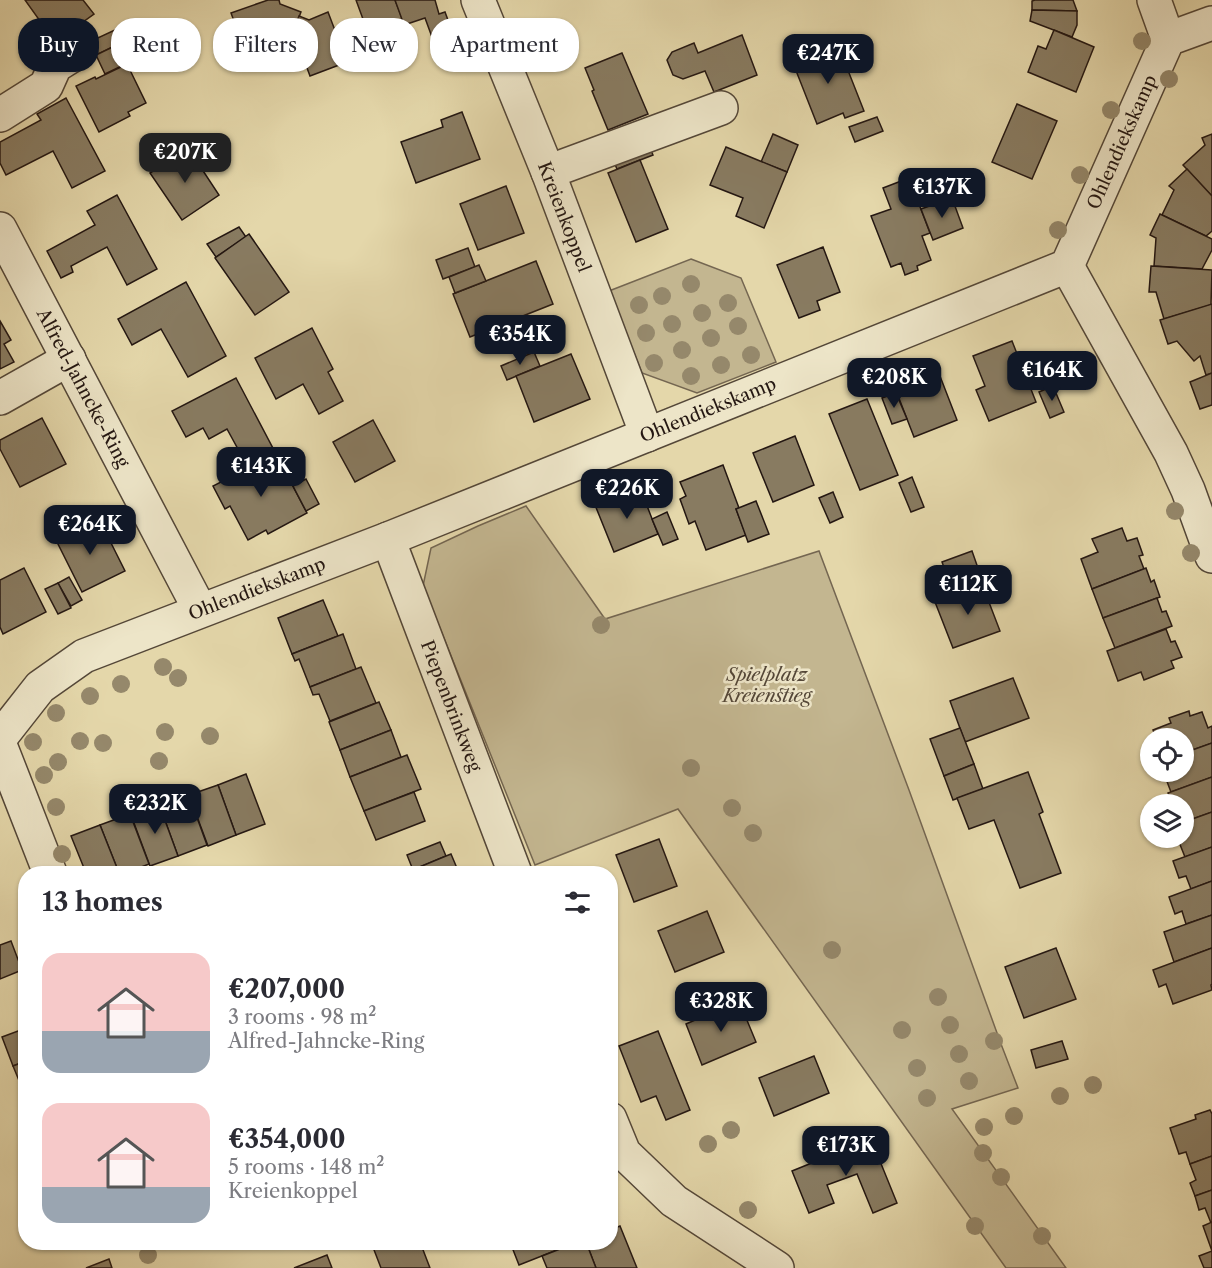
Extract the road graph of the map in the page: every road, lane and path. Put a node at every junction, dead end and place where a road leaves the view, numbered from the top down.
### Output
1 (478, 0) edge
2 (1154, 0) edge
3 (1212, 23) edge
4 (1168, 39) junction
5 (52, 72) edge
6 (721, 108) dead end
7 (0, 115) edge
8 (548, 172) junction
9 (0, 229) edge
10 (1067, 266) junction
11 (69, 359) junction
12 (0, 398) edge
13 (647, 435) junction
14 (388, 539) junction
15 (1212, 556) edge
16 (200, 610) junction
17 (0, 738) edge
18 (0, 745) edge
19 (47, 866) edge
20 (512, 866) edge
21 (618, 1138) edge
22 (777, 1268) edge

1 - 8 street, Kreienkoppel
2 - 4 street
3 - 4 street
4 - 10 street, Ohlendiekskamp
5 - 7 street
6 - 8 street
8 - 13 street, Kreienkoppel
9 - 11 street, Alfred-Jahncke-Ring
10 - 13 street, Ohlendiekskamp
10 - 15 street
11 - 12 street
11 - 16 street, Alfred-Jahncke-Ring
13 - 14 street, Ohlendiekskamp
14 - 16 street, Ohlendiekskamp
14 - 20 street, Piepenbrinkweg
16 - 17 street, Ohlendiekskamp
18 - 19 street
21 - 22 street

